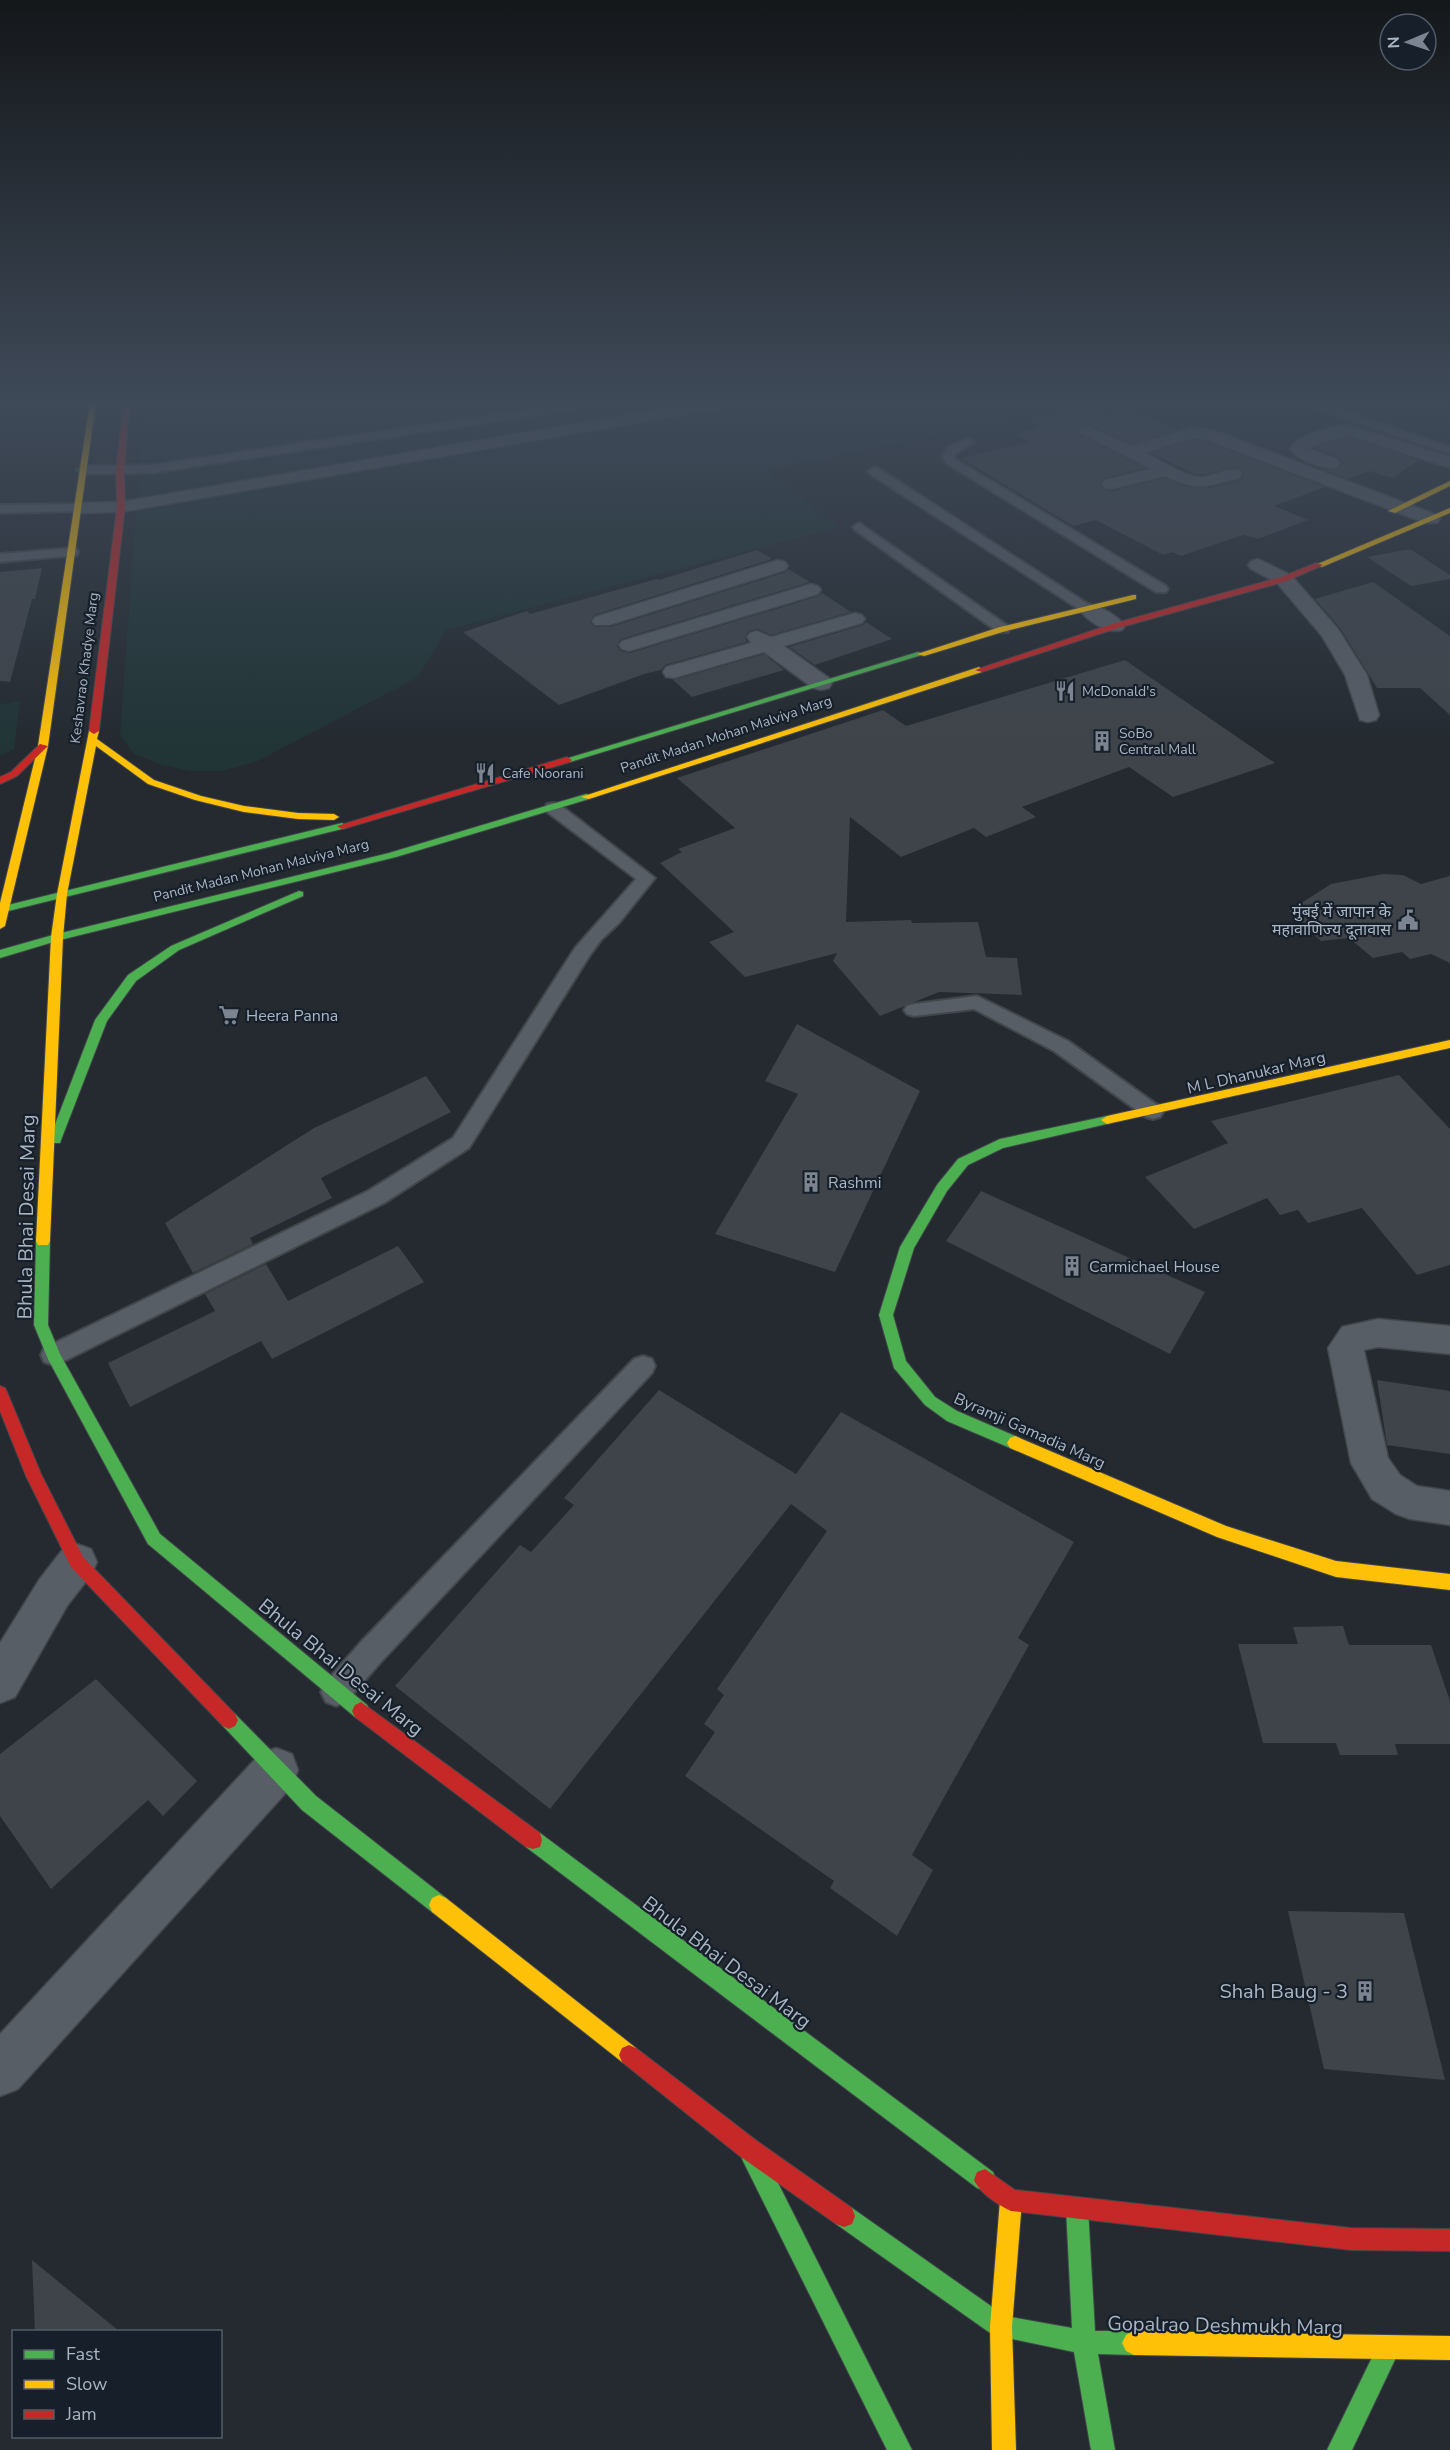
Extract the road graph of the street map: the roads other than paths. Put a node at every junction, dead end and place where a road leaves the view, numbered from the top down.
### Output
1 (78, 516) edge
2 (120, 516) edge
3 (944, 516) edge
4 (1045, 516) edge
5 (1425, 516) edge
6 (1437, 516) edge
7 (1431, 519) junction
8 (859, 527) dead end
9 (72, 552) junction
10 (0, 558) edge
11 (1279, 558) dead end
12 (778, 566) dead end
13 (1252, 567) joint
14 (1284, 579) junction
15 (1166, 588) joint
16 (811, 590) dead end
17 (695, 592) junction
18 (1090, 610) junction
19 (727, 615) junction
20 (855, 619) dead end
21 (602, 621) dead end
22 (1115, 626) junction
23 (1002, 629) junction
24 (629, 645) dead end
25 (769, 646) junction
26 (674, 672) dead end
27 (821, 683) junction
28 (751, 704) junction
29 (1368, 715) dead end
30 (776, 726) junction
31 (93, 740) junction
32 (43, 746) junction
33 (0, 781) edge
34 (553, 808) junction
35 (371, 819) junction
36 (392, 855) junction
37 (62, 894) junction
38 (1, 911) edge
39 (0, 926) edge
40 (57, 937) junction
41 (0, 954) edge
42 (914, 1010) dead end
43 (1449, 1047) edge
44 (1153, 1112) junction
45 (1069, 1128) joint
46 (45, 1167) junction
47 (1450, 1340) edge
48 (54, 1355) junction
49 (643, 1366) dead end
50 (0, 1392) edge
51 (1450, 1508) edge
52 (77, 1562) junction
53 (1450, 1582) edge
54 (0, 1682) edge
55 (336, 1692) junction
56 (276, 1770) junction
57 (0, 2071) edge
58 (749, 2149) junction
59 (1011, 2200) junction
60 (1077, 2208) junction
61 (1450, 2240) edge
62 (1001, 2327) junction
63 (1084, 2342) junction
64 (1389, 2347) junction
65 (1450, 2348) edge
66 (900, 2450) edge
67 (1004, 2450) edge
68 (1103, 2450) edge
69 (1339, 2450) edge

1 - 9 main road, Keshavrao Khadye Marg
2 - 31 main road, Keshavrao Khadye Marg
3 - 18 lane
4 - 15 lane
5 - 7 street
6 - 7 main road, Pandit Madan Mohan Malviya Marg
7 - 14 main road, Pandit Madan Mohan Malviya Marg
8 - 23 lane
9 - 10 lane
9 - 32 main road, Keshavrao Khadye Marg
11 - 13 main road
12 - 17 street
13 - 14 street
14 - 22 main road, Pandit Madan Mohan Malviya Marg
14 - 29 street
15 - 18 main road, Pandit Madan Mohan Malviya Marg
16 - 19 street
17 - 19 street
17 - 21 street
18 - 22 street
18 - 23 main road, Pandit Madan Mohan Malviya Marg
19 - 24 street
19 - 25 street
20 - 25 street
22 - 30 main road, Pandit Madan Mohan Malviya Marg
23 - 27 main road, Pandit Madan Mohan Malviya Marg
25 - 26 street
25 - 27 street
27 - 28 main road, Pandit Madan Mohan Malviya Marg
28 - 30 main road
28 - 35 main road, Pandit Madan Mohan Malviya Marg
30 - 34 main road, Pandit Madan Mohan Malviya Marg
31 - 35 main road
31 - 37 main road, Keshavrao Khadye Marg
32 - 33 main road
32 - 38 main road, Keshavrao Khadye Marg
34 - 36 main road, Pandit Madan Mohan Malviya Marg
34 - 48 lane
35 - 37 main road, Pandit Madan Mohan Malviya Marg
36 - 40 main road, Pandit Madan Mohan Malviya Marg
36 - 46 main road
37 - 38 main road, Pandit Madan Mohan Malviya Marg
37 - 40 main road, Keshavrao Khadye Marg
38 - 39 main road
40 - 41 main road, Pandit Madan Mohan Malviya Marg
40 - 46 main road, Bhula Bhai Desai Marg
42 - 44 lane
43 - 44 main road, M L Dhanukar Marg
44 - 45 main road, M L Dhanukar Marg
45 - 53 main road, Byramji Gamadia Marg
46 - 48 main road, Bhula Bhai Desai Marg
47 - 51 street
48 - 55 main road, Bhula Bhai Desai Marg
49 - 55 lane
50 - 52 main road
52 - 54 street
52 - 56 main road
55 - 59 main road, Bhula Bhai Desai Marg
56 - 57 street
56 - 58 main road
58 - 62 main road
58 - 66 main road
59 - 60 main road
59 - 62 main road
60 - 61 main road
60 - 63 main road
62 - 63 main road, Gopalrao Deshmukh Marg
62 - 67 main road
63 - 64 main road, Gopalrao Deshmukh Marg
63 - 68 main road
64 - 65 main road, Gopalrao Deshmukh Marg
64 - 69 main road

